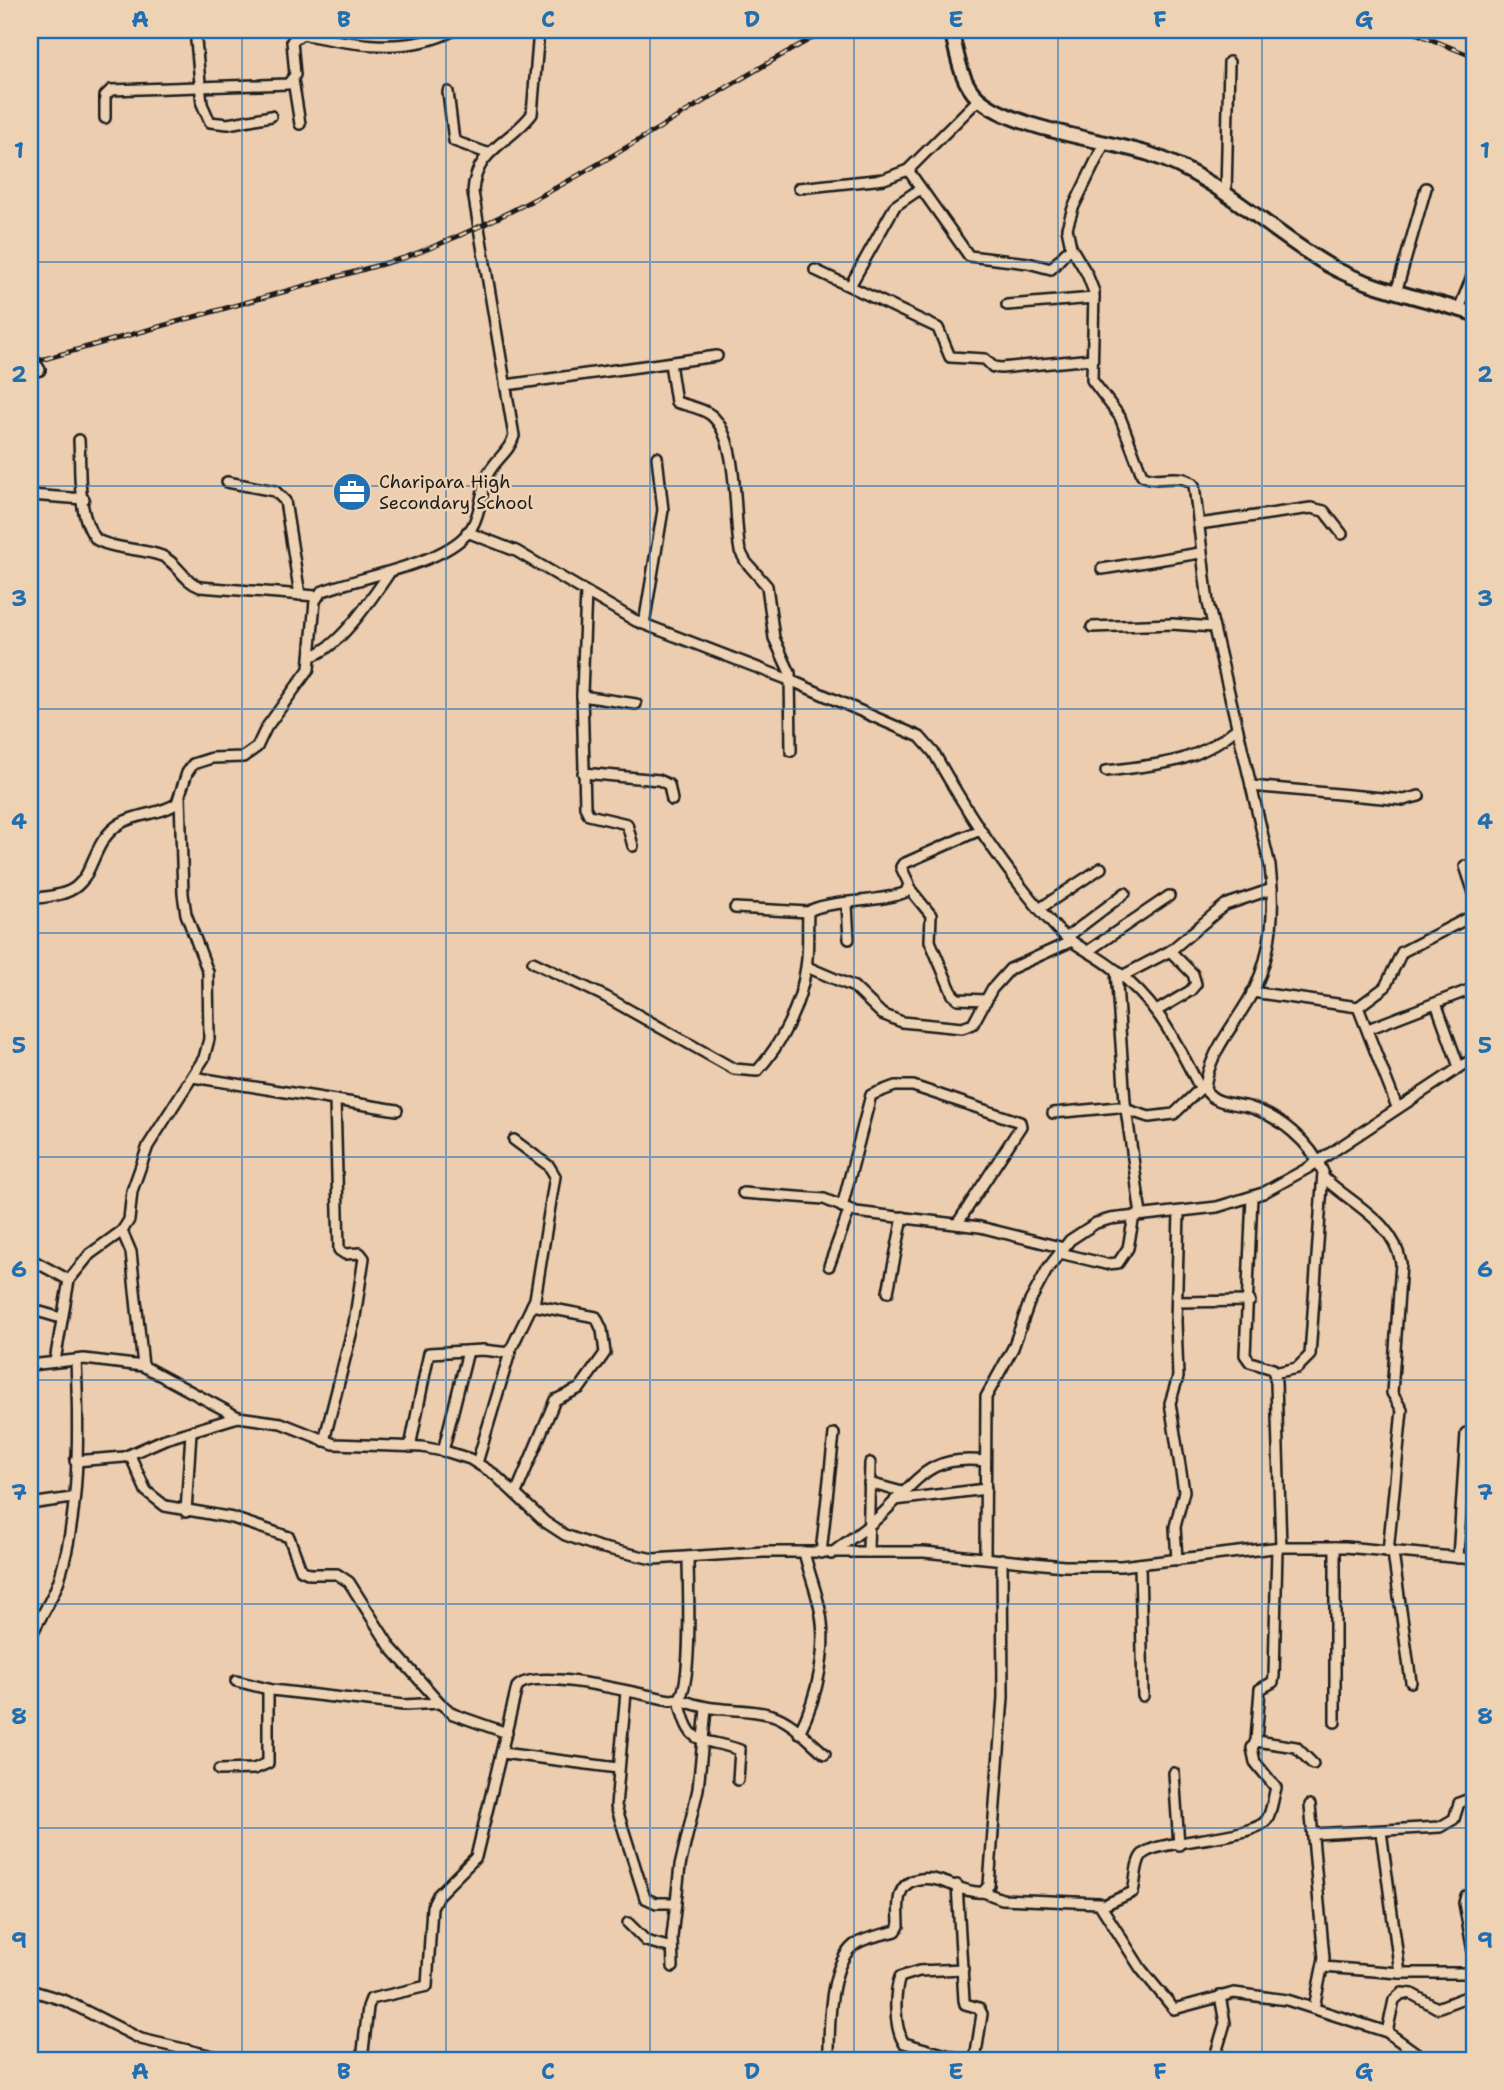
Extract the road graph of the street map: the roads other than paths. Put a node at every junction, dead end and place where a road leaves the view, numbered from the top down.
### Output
1 (195, 30) edge
2 (454, 30) edge
3 (539, 30) edge
4 (951, 30) edge
5 (1229, 62) dead end
6 (293, 80) junction
7 (200, 86) junction
8 (448, 92) dead end
9 (979, 99) junction
10 (271, 116) dead end
11 (105, 118) dead end
12 (300, 124) dead end
13 (1105, 142) junction
14 (487, 153) junction
15 (908, 170) junction
16 (799, 188) dead end
17 (1426, 188) dead end
18 (920, 189) junction
19 (1227, 194) junction
20 (1071, 247) junction
21 (815, 270) dead end
22 (1474, 272) edge
23 (850, 286) junction
24 (1397, 289) junction
25 (1094, 298) junction
26 (1007, 305) dead end
27 (1459, 309) junction
28 (1474, 314) edge
29 (30, 355) edge
30 (717, 356) dead end
31 (1092, 359) junction
32 (670, 363) junction
33 (30, 373) edge
34 (506, 385) junction
35 (79, 440) dead end
36 (657, 457) dead end
37 (227, 482) dead end
38 (30, 495) edge
39 (84, 499) junction
40 (1199, 524) junction
41 (467, 532) junction
42 (1342, 534) dead end
43 (1200, 553) junction
44 (1102, 569) dead end
45 (390, 572) junction
46 (586, 592) junction
47 (300, 595) junction
48 (317, 596) junction
49 (644, 624) junction
50 (1092, 627) dead end
51 (1213, 627) junction
52 (312, 656) junction
53 (792, 681) junction
54 (582, 696) junction
55 (636, 704) dead end
56 (1236, 729) junction
57 (791, 751) dead end
58 (1106, 771) dead end
59 (583, 773) junction
60 (1251, 786) junction
61 (1419, 796) dead end
62 (180, 797) junction
63 (671, 800) dead end
64 (980, 830) junction
65 (634, 846) dead end
66 (1465, 866) dead end
67 (1101, 868) dead end
68 (909, 888) junction
69 (1272, 889) junction
70 (1125, 893) dead end
71 (1474, 893) edge
72 (1169, 896) dead end
73 (30, 899) edge
74 (847, 905) junction
75 (735, 908) dead end
76 (1039, 908) junction
77 (808, 912) junction
78 (1474, 915) edge
79 (849, 939) dead end
80 (1070, 939) junction
81 (1088, 951) junction
82 (1170, 951) junction
83 (533, 962) dead end
84 (807, 967) junction
85 (1119, 973) junction
86 (1474, 988) edge
87 (1252, 992) junction
88 (987, 1000) junction
89 (1436, 1003) junction
90 (1358, 1007) junction
91 (1158, 1010) junction
92 (1368, 1029) junction
93 (1474, 1058) edge
94 (1459, 1067) junction
95 (192, 1077) junction
96 (1203, 1088) junction
97 (335, 1100) junction
98 (1397, 1107) junction
99 (1126, 1109) junction
100 (397, 1110) dead end
101 (1053, 1113) dead end
102 (514, 1140) dead end
103 (1318, 1161) junction
104 (1323, 1177) junction
105 (743, 1193) dead end
106 (1252, 1197) junction
107 (846, 1209) junction
108 (1179, 1212) junction
109 (1137, 1215) junction
110 (903, 1217) junction
111 (957, 1224) junction
112 (122, 1231) junction
113 (1062, 1250) junction
114 (30, 1259) edge
115 (830, 1266) dead end
116 (69, 1280) junction
117 (888, 1292) dead end
118 (1250, 1301) junction
119 (1177, 1302) junction
120 (532, 1305) junction
121 (30, 1309) edge
122 (61, 1318) junction
123 (468, 1351) junction
124 (509, 1353) junction
125 (76, 1360) junction
126 (54, 1362) junction
127 (30, 1365) edge
128 (143, 1366) junction
129 (1274, 1373) junction
130 (238, 1417) junction
131 (191, 1432) junction
132 (1466, 1433) dead end
133 (834, 1434) dead end
134 (324, 1441) junction
135 (410, 1447) junction
136 (443, 1451) junction
137 (131, 1455) junction
138 (75, 1461) junction
139 (985, 1461) junction
140 (477, 1463) junction
141 (870, 1463) dead end
142 (869, 1483) junction
143 (986, 1489) junction
144 (902, 1492) junction
145 (516, 1493) junction
146 (72, 1498) junction
147 (895, 1500) junction
148 (30, 1504) edge
149 (186, 1512) junction
150 (869, 1523) junction
151 (1279, 1547) junction
152 (1335, 1547) junction
153 (804, 1552) junction
154 (868, 1552) junction
155 (1391, 1552) junction
156 (821, 1553) junction
157 (831, 1554) junction
158 (985, 1557) junction
159 (688, 1558) junction
160 (1458, 1558) junction
161 (1002, 1559) junction
162 (1474, 1559) edge
163 (1177, 1560) junction
164 (1140, 1564) junction
165 (30, 1638) edge
166 (236, 1681) dead end
167 (1411, 1682) dead end
168 (268, 1689) junction
169 (626, 1692) junction
170 (1143, 1696) dead end
171 (679, 1699) junction
172 (440, 1703) junction
173 (706, 1709) junction
174 (1335, 1722) dead end
175 (799, 1732) junction
176 (507, 1733) junction
177 (1256, 1741) junction
178 (702, 1743) junction
179 (502, 1753) junction
180 (825, 1754) dead end
181 (1313, 1764) dead end
182 (618, 1768) junction
183 (219, 1770) dead end
184 (1174, 1773) dead end
185 (738, 1780) dead end
186 (1474, 1797) edge
187 (1310, 1805) dead end
188 (1381, 1831) junction
189 (1314, 1834) junction
190 (1179, 1845) junction
191 (957, 1885) junction
192 (984, 1892) junction
193 (1474, 1895) edge
194 (676, 1903) junction
195 (1102, 1906) junction
196 (1471, 1922) edge
197 (628, 1923) dead end
198 (672, 1948) junction
199 (1474, 1957) edge
200 (1323, 1966) junction
201 (673, 1967) dead end
202 (963, 1969) junction
203 (1400, 1973) junction
204 (1474, 1973) edge
205 (30, 1990) edge
206 (1471, 1995) edge
207 (1220, 1996) junction
208 (1314, 2008) junction
209 (1387, 2032) junction
210 (230, 2060) edge
211 (362, 2060) edge
212 (829, 2060) edge
213 (964, 2060) edge
214 (975, 2060) edge
215 (1214, 2060) edge
216 (1426, 2060) edge

1 - 7 street
2 - 6 street
3 - 14 street
4 - 9 street
5 - 19 street
6 - 7 street
6 - 12 street
7 - 10 street
7 - 11 street
8 - 14 street
9 - 13 street
9 - 15 street
13 - 19 street
13 - 20 street
14 - 34 street
15 - 16 street
15 - 18 street
17 - 24 street
18 - 20 street
18 - 23 street
19 - 24 street
20 - 25 street
21 - 23 street
22 - 27 street
23 - 31 street
24 - 27 street
25 - 26 street
25 - 31 street
27 - 28 street
29 - 33 street
30 - 32 street
31 - 40 street
32 - 34 street
32 - 53 street
34 - 41 street
35 - 39 street
36 - 49 street
37 - 47 street
38 - 39 street
39 - 47 street
40 - 42 street
40 - 43 street
41 - 45 street
41 - 46 street
43 - 44 street
43 - 51 street
45 - 48 street
45 - 52 street
46 - 49 street
46 - 54 street
47 - 48 street
48 - 52 street
49 - 53 street
50 - 51 street
51 - 56 street
52 - 62 street
53 - 57 street
53 - 64 street
54 - 55 street
54 - 59 street
56 - 58 street
56 - 60 street
59 - 63 street
59 - 65 street
60 - 61 street
60 - 69 street
62 - 73 street
62 - 95 street
64 - 68 street
64 - 76 street
66 - 71 street
67 - 76 street
68 - 74 street
68 - 88 street
69 - 82 street
69 - 87 street
70 - 80 street
72 - 81 street
74 - 77 street
74 - 79 street
75 - 77 street
76 - 80 street
77 - 84 street
78 - 90 street
80 - 81 street
80 - 88 street
81 - 85 street
82 - 85 street
82 - 91 street
83 - 84 street
84 - 88 street
85 - 91 street
85 - 99 street
86 - 89 street
87 - 90 street
87 - 96 street
89 - 92 street
89 - 94 street
90 - 92 street
91 - 96 street
92 - 98 street
93 - 94 street
94 - 98 street
95 - 97 street
95 - 112 street
96 - 99 street
96 - 103 street
97 - 100 street
97 - 134 street
98 - 103 street
99 - 101 street
99 - 109 street
102 - 120 street
103 - 104 street
103 - 106 street
104 - 129 street
104 - 155 street
105 - 107 street
106 - 108 street
106 - 118 street
107 - 110 street
107 - 111 street
107 - 115 street
108 - 109 street
108 - 119 street
109 - 113 street
109 - 113 street
110 - 111 street
110 - 117 street
111 - 113 street
112 - 116 street
112 - 128 street
113 - 139 street
114 - 116 street
116 - 122 street
118 - 119 street
118 - 129 street
119 - 163 street
120 - 124 street
120 - 145 street
121 - 122 street
122 - 126 street
123 - 124 street
123 - 135 street
123 - 136 street
124 - 140 street
125 - 126 street
125 - 128 street
125 - 138 street
126 - 127 street
128 - 130 street
129 - 151 street
130 - 131 street
130 - 134 street
131 - 137 street
131 - 149 street
132 - 160 street
133 - 156 street
134 - 135 street
135 - 136 street
136 - 140 street
137 - 138 street
137 - 149 street
138 - 146 street
139 - 143 street
139 - 144 street
140 - 145 street
141 - 142 street
142 - 144 street
142 - 150 street
143 - 147 street
143 - 158 street
144 - 147 street
145 - 159 street
146 - 148 street
146 - 165 street
147 - 150 street
149 - 172 street
150 - 154 street
150 - 157 street
151 - 152 street
151 - 163 street
151 - 177 street
152 - 155 street
152 - 174 street
153 - 156 street
153 - 159 street
153 - 175 street
154 - 157 street
154 - 158 street
155 - 160 street
155 - 167 street
156 - 157 street
158 - 161 street
159 - 171 street
160 - 162 street
161 - 164 street
161 - 192 street
163 - 164 street
164 - 170 street
166 - 168 street
168 - 172 street
168 - 183 street
169 - 171 street
169 - 176 street
169 - 182 street
171 - 173 street
171 - 178 street
172 - 176 street
173 - 175 street
173 - 178 street
175 - 180 street
176 - 179 street
177 - 181 street
177 - 190 street
178 - 185 street
178 - 194 street
179 - 182 street
179 - 211 street
182 - 194 street
184 - 190 street
186 - 188 street
187 - 189 street
188 - 189 street
188 - 203 street
189 - 200 street
190 - 195 street
191 - 192 street
191 - 202 street
191 - 212 street
192 - 195 street
193 - 196 street
194 - 198 street
195 - 207 street
196 - 199 street
197 - 198 street
198 - 201 street
200 - 203 street
200 - 208 street
202 - 213 street
202 - 214 street
203 - 204 street
204 - 206 street
205 - 210 street
206 - 209 street
207 - 208 street
207 - 215 street
208 - 209 street
209 - 216 street

